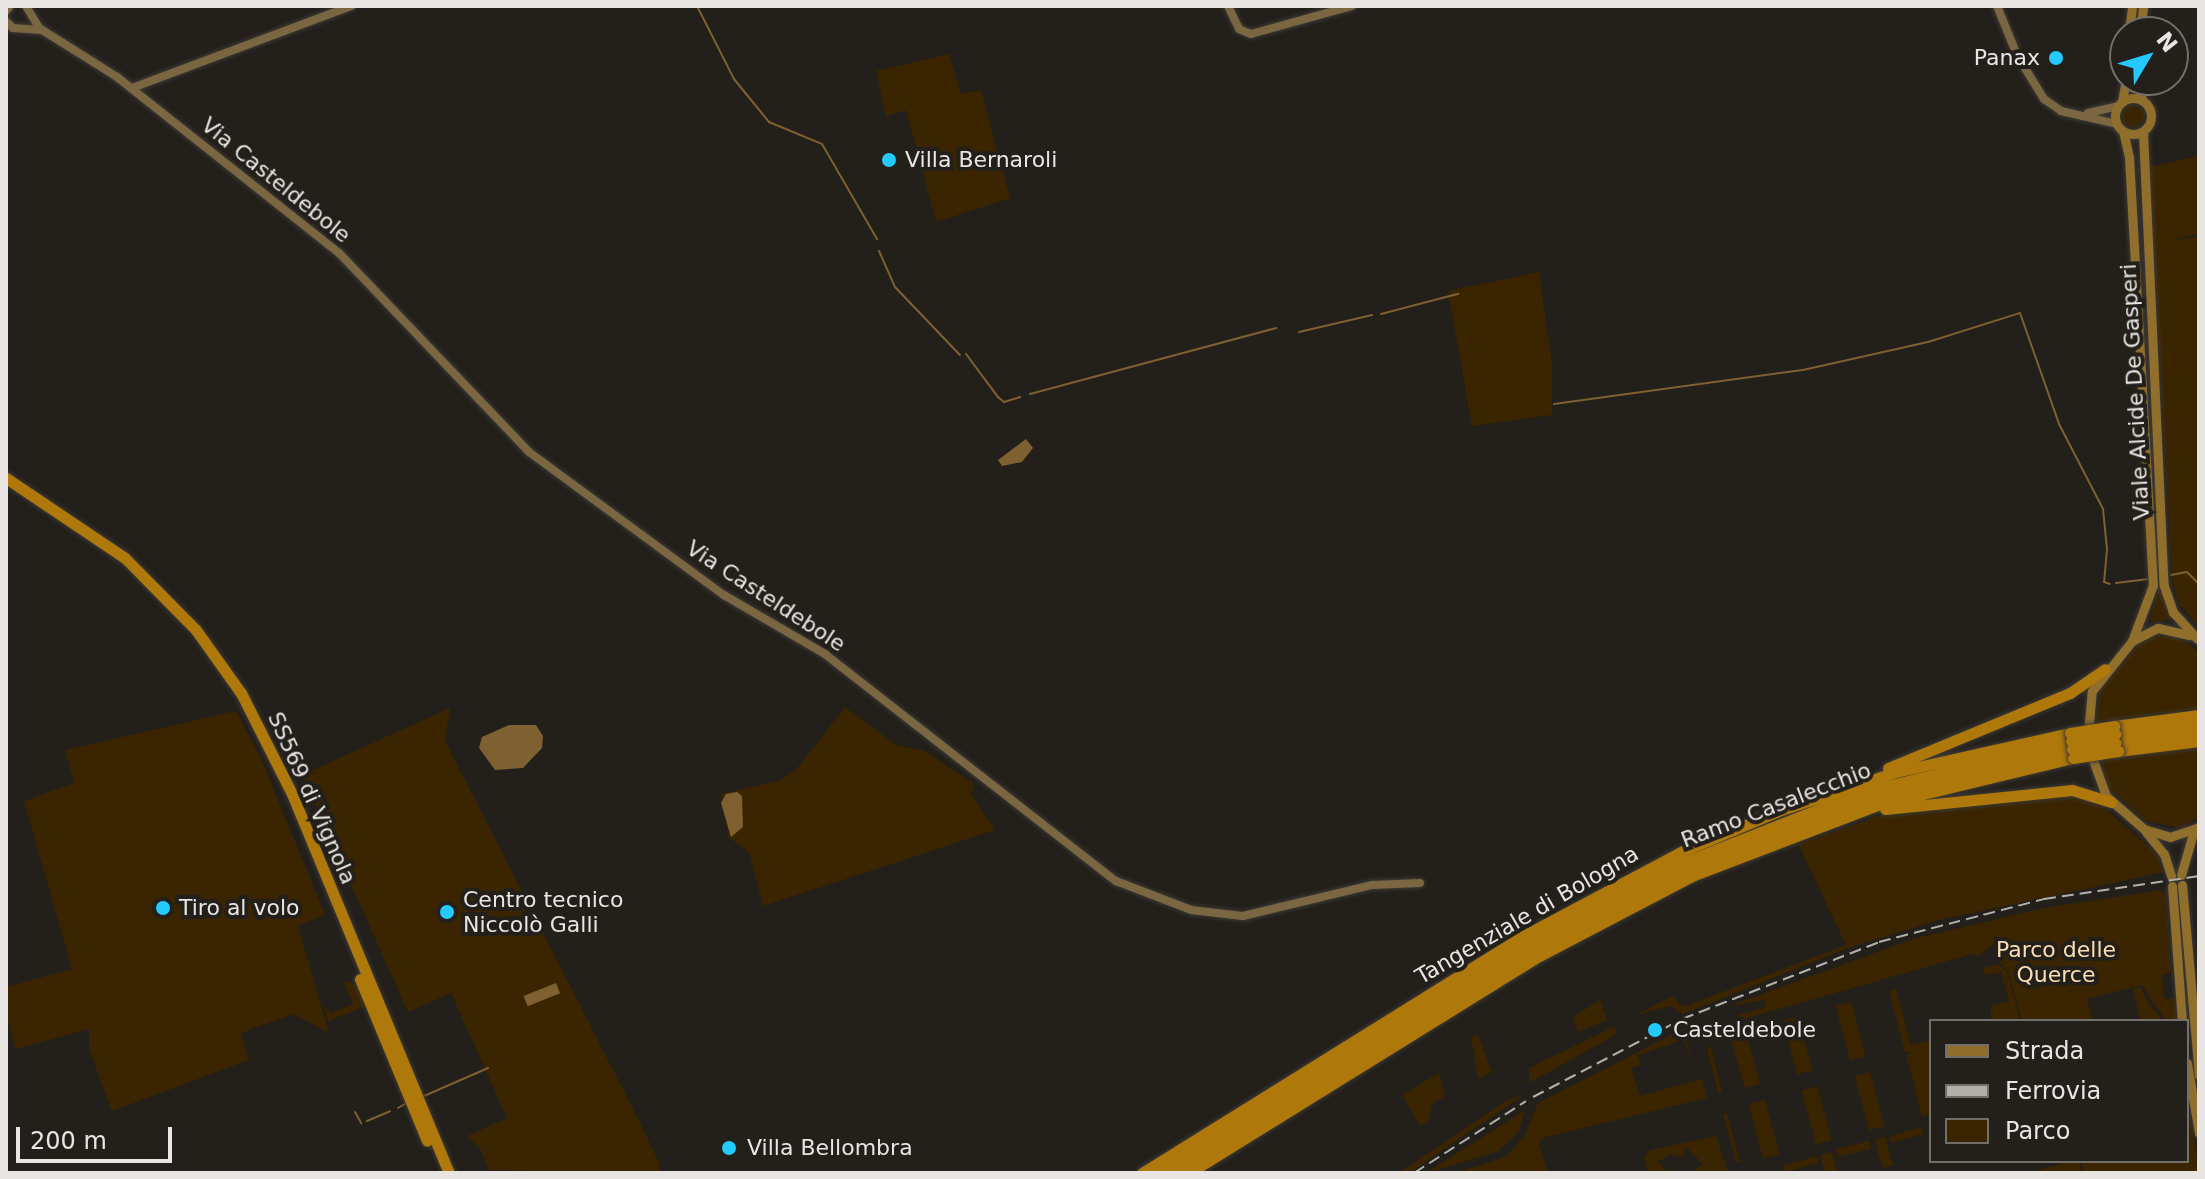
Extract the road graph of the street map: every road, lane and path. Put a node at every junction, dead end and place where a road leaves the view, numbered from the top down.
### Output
1 (26, 6) edge
2 (351, 6) edge
3 (1228, 6) edge
4 (1352, 6) edge
5 (1997, 6) edge
6 (31, 17) junction
7 (6, 21) edge
8 (20, 28) junction
9 (42, 31) junction
10 (6, 36) edge
11 (134, 89) junction
12 (2122, 96) edge
13 (2141, 96) edge
14 (2142, 100) junction
15 (2120, 104) junction
16 (2082, 114) junction
17 (2120, 127) junction
18 (2143, 132) junction
19 (6, 478) edge
20 (6, 486) edge
21 (76, 525) junction
22 (2198, 640) edge
23 (2132, 641) junction
24 (2105, 669) junction
25 (2199, 715) edge
26 (2089, 723) dead end
27 (2199, 724) edge
28 (2199, 732) edge
29 (2116, 738) junction
30 (2199, 741) edge
31 (2072, 745) junction
32 (2093, 760) dead end
33 (1835, 791) junction
34 (2111, 802) junction
35 (2197, 828) edge
36 (2144, 829) junction
37 (1784, 837) junction
38 (2177, 880) junction
39 (1420, 883) dead end
40 (2182, 1019) edge
41 (2189, 1075) edge
42 (2199, 1075) edge
43 (2199, 1133) edge
44 (439, 1159) junction
45 (441, 1173) edge
46 (449, 1173) edge
47 (1142, 1173) edge
48 (1158, 1173) edge
49 (1173, 1173) edge
50 (1189, 1173) edge

1 - 6 street
2 - 11 street
3 - 4 street
5 - 16 street
6 - 8 street
6 - 9 street
7 - 8 street
7 - 10 street
8 - 9 street
8 - 10 street
9 - 11 street, Via Casteldebole
11 - 39 street, Via Casteldebole
12 - 15 main road
13 - 14 main road
14 - 15 main road
14 - 18 main road, Viale Alcide De Gasperi
15 - 16 street
15 - 17 main road, Viale Alcide De Gasperi
16 - 17 street
17 - 18 main road
17 - 23 main road, Viale Alcide De Gasperi
18 - 22 main road, Viale Alcide De Gasperi
19 - 21 highway, SS569 di Vignola
20 - 21 highway, SS569 di Vignola
21 - 44 highway, SS569 di Vignola
22 - 23 main road
23 - 24 main road
24 - 26 main road
24 - 33 highway
25 - 29 highway
27 - 29 highway, Ramo Casalecchio
28 - 29 highway, Ramo Casalecchio
29 - 30 highway
29 - 31 highway, Ramo Casalecchio, bridge
31 - 33 highway, Tangenziale di Bologna
31 - 37 highway, Tangenziale di Bologna
31 - 48 highway, Ramo Casalecchio
31 - 49 highway, Ramo Casalecchio
32 - 34 main road
33 - 47 highway, Tangenziale di Bologna
34 - 36 main road
34 - 37 highway
35 - 36 main road
35 - 38 main road
36 - 38 main road
37 - 50 highway, Tangenziale di Bologna
38 - 40 main road
38 - 42 main road
41 - 43 main road
44 - 45 highway, SS569 di Vignola
44 - 46 highway, SS569 di Vignola

